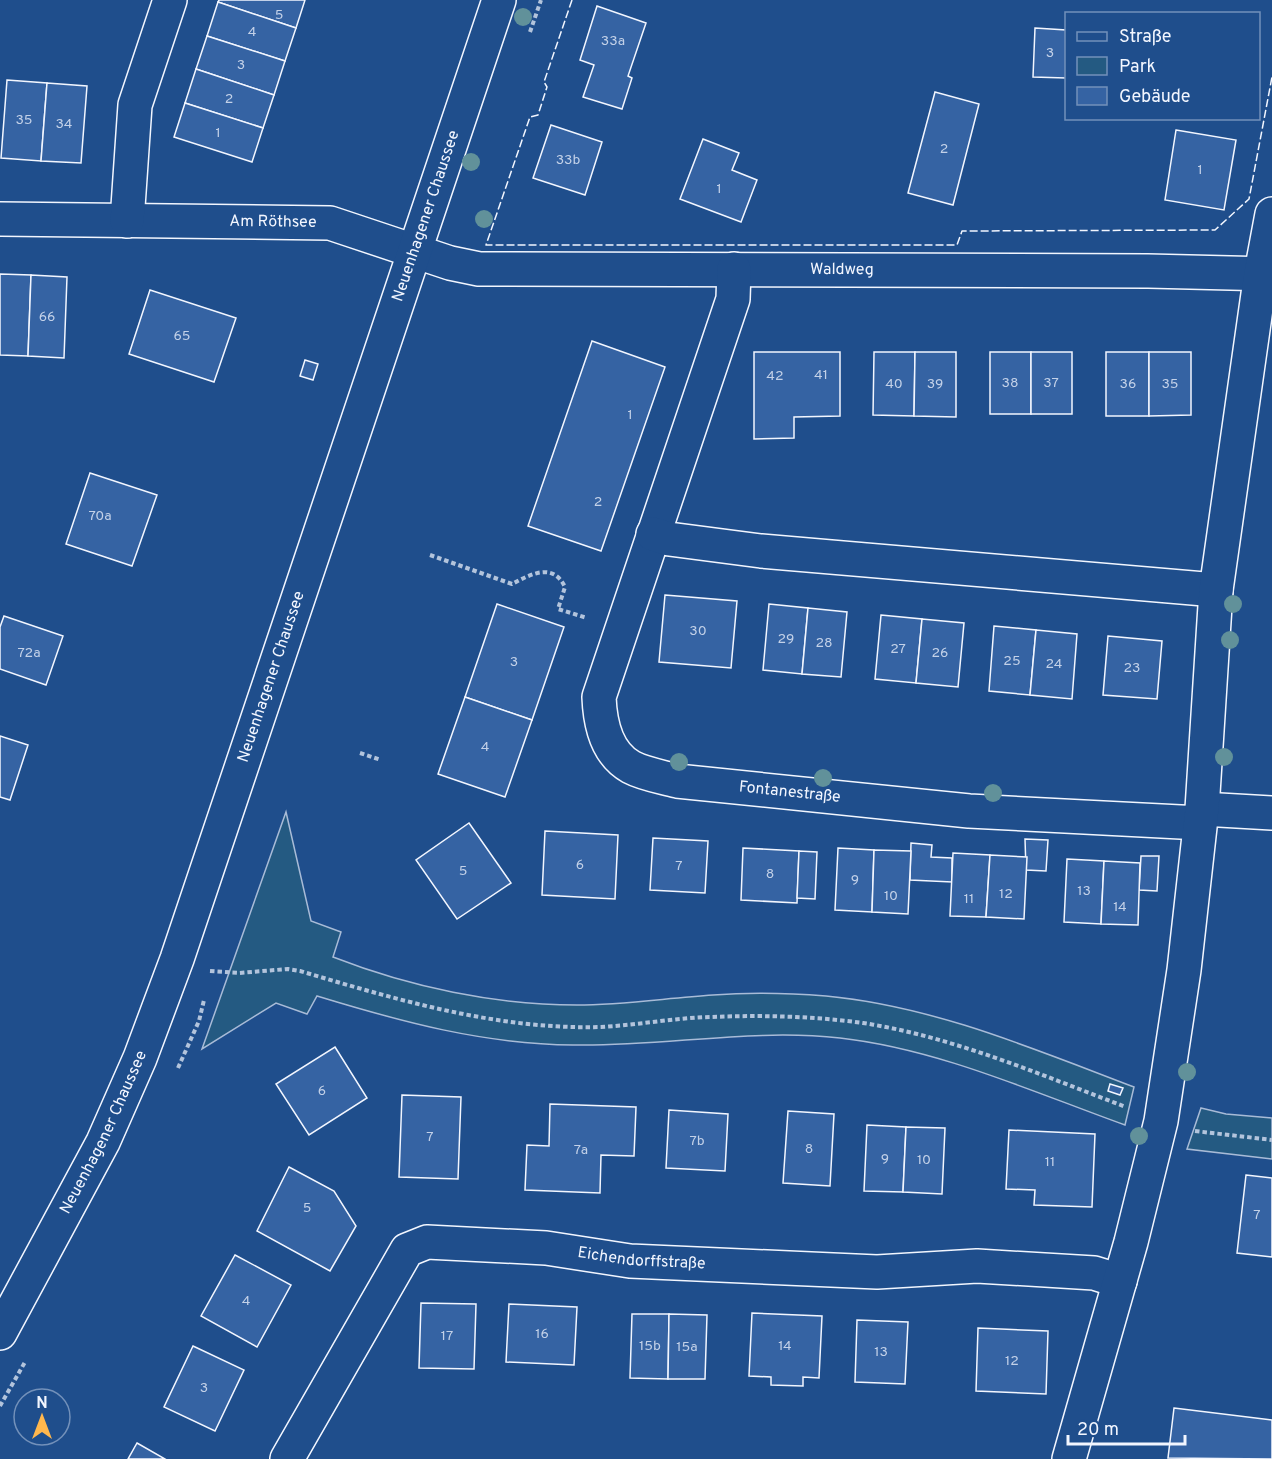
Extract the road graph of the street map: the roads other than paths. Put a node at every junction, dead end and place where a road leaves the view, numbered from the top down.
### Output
1 (170, 0) edge
2 (499, 0) edge
3 (1272, 214) edge
4 (0, 219) edge
5 (127, 221) junction
6 (415, 252) junction
7 (734, 269) junction
8 (1266, 273) edge
9 (653, 534) junction
10 (1216, 590) junction
11 (1272, 813) edge
12 (1201, 816) junction
13 (1120, 1281) junction
14 (0, 1333) edge
15 (287, 1459) edge
16 (1070, 1459) edge

1 - 5 street
2 - 6 street, Neuenhagener Chaussee
3 - 8 street
4 - 5 street, Am Röthsee
5 - 6 street, Am Röthsee
6 - 7 street, Waldweg
6 - 14 street, Neuenhagener Chaussee
7 - 8 street, Waldweg
7 - 9 street, Fontanestraße
8 - 10 street
9 - 10 street
9 - 12 street, Fontanestraße
10 - 12 street
11 - 12 street, Fontanestraße
12 - 13 street
13 - 15 street, Eichendorffstraße
13 - 16 street

